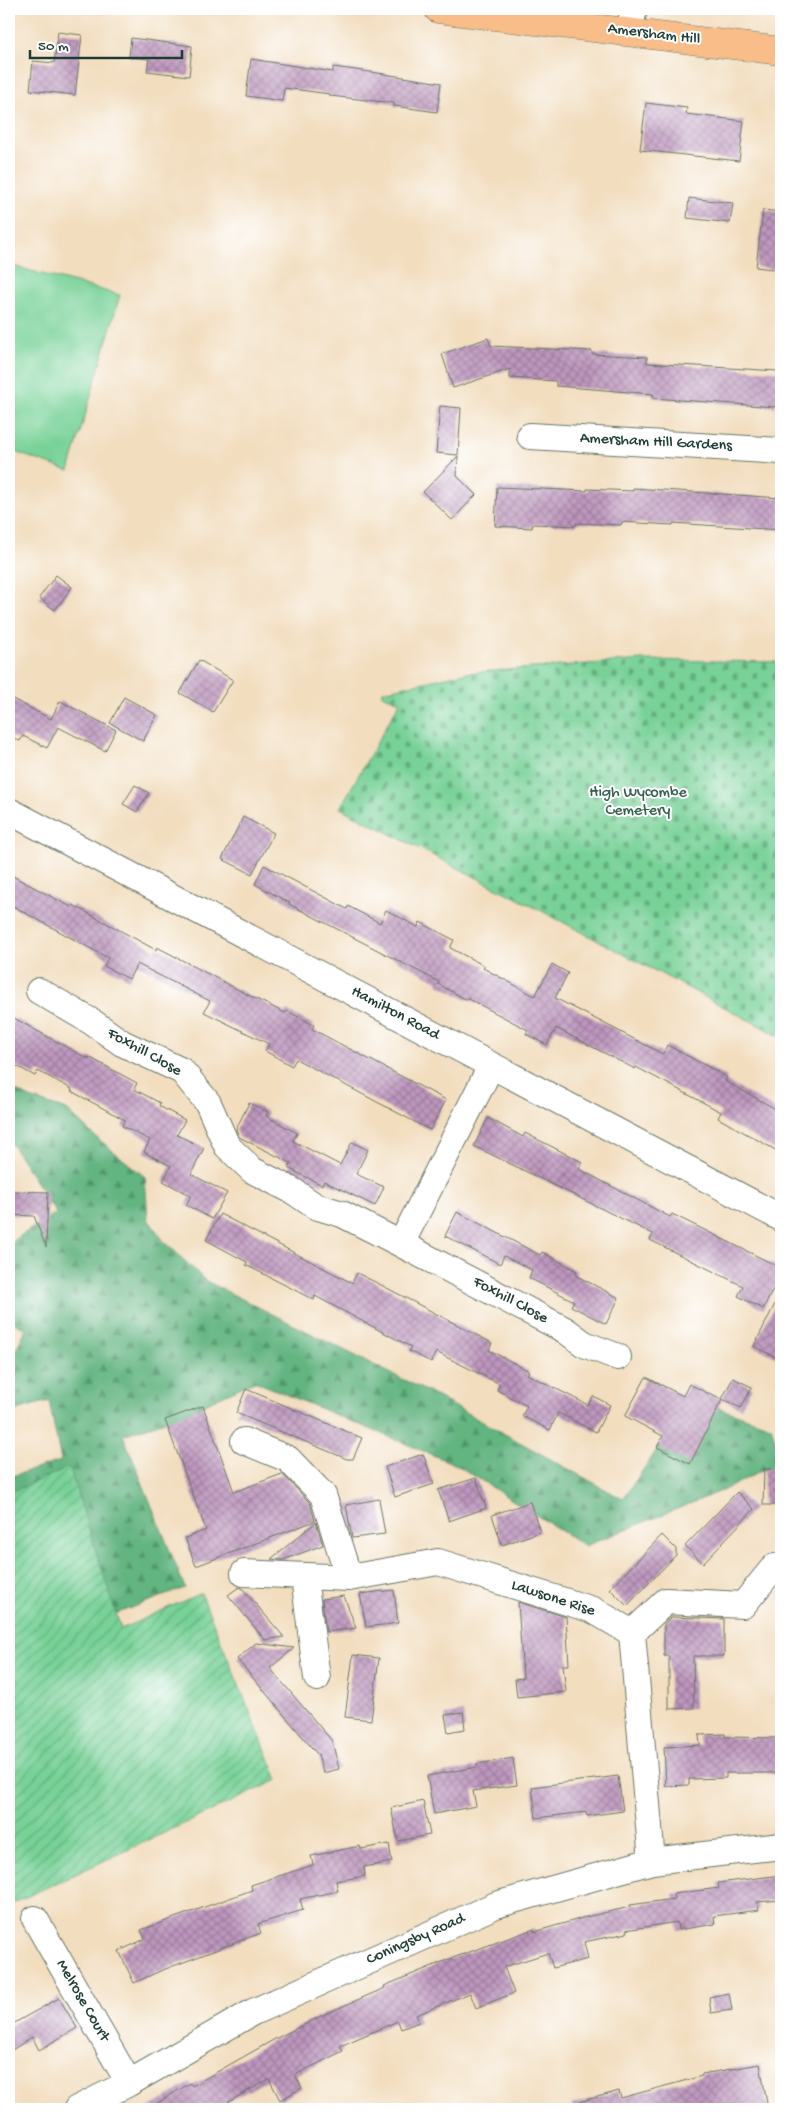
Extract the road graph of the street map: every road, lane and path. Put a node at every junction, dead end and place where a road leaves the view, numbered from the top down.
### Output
1 (438, 9) edge
2 (632, 21) edge
3 (781, 51) edge
4 (530, 436) dead end
5 (781, 451) edge
6 (9, 811) edge
7 (39, 991) dead end
8 (491, 1066) junction
9 (781, 1218) edge
10 (401, 1244) junction
11 (618, 1358) dead end
12 (244, 1440) dead end
13 (781, 1566) edge
14 (244, 1574) dead end
15 (304, 1577) junction
16 (349, 1578) junction
17 (632, 1633) junction
18 (317, 1678) dead end
19 (781, 1846) edge
20 (652, 1861) junction
21 (35, 1919) dead end
22 (129, 2083) junction
23 (77, 2109) edge

1 - 2 main road, Amersham Hill
2 - 3 main road, Amersham Hill
4 - 5 street, Amersham Hill Gardens
6 - 8 street, Hamilton Road
7 - 10 street, Foxhill Close
8 - 9 street, Hamilton Road
8 - 10 street
10 - 11 street, Foxhill Close
12 - 16 street
13 - 17 street
14 - 15 street, Lawsone Rise
15 - 16 street, Lawsone Rise
15 - 18 street
16 - 17 street, Lawsone Rise
17 - 20 street
19 - 20 street, Coningsby Road
20 - 22 street, Coningsby Road
21 - 22 street, Melrose Court
22 - 23 street, Coningsby Road

